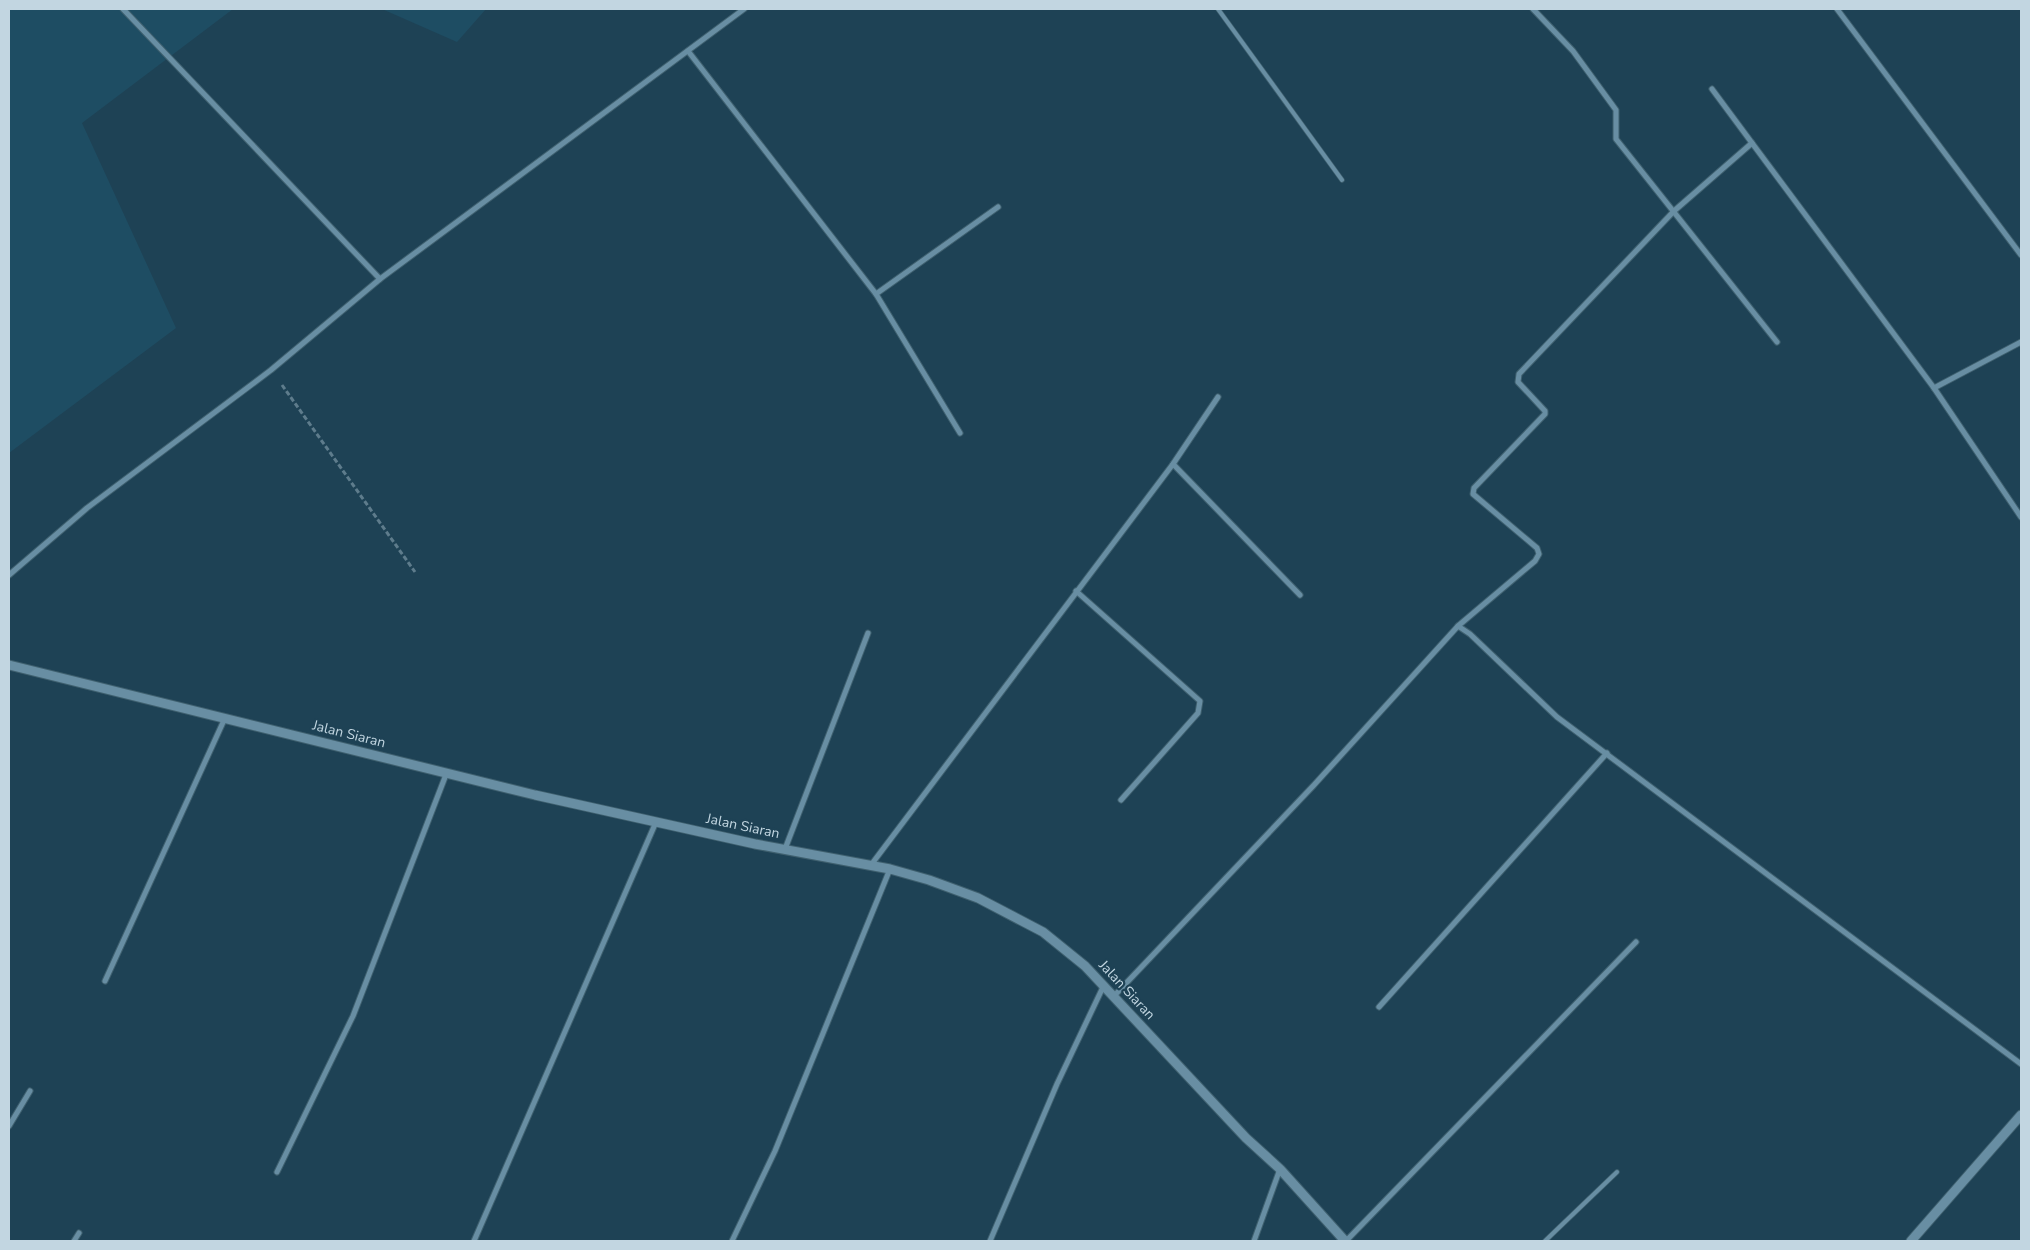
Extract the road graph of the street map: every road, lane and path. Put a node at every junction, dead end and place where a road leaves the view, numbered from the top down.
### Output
1 (123, 9) edge
2 (744, 9) edge
3 (1218, 9) edge
4 (1533, 9) edge
5 (1837, 9) edge
6 (688, 51) junction
7 (1712, 89) dead end
8 (1752, 143) junction
9 (1342, 180) dead end
10 (998, 207) dead end
11 (1674, 211) junction
12 (2021, 255) edge
13 (380, 279) junction
14 (876, 294) junction
15 (1777, 342) dead end
16 (2021, 342) edge
17 (271, 370) junction
18 (1934, 388) junction
19 (1218, 397) dead end
20 (960, 433) dead end
21 (1173, 464) junction
22 (2021, 517) edge
23 (415, 572) dead end
24 (9, 575) edge
25 (1076, 591) junction
26 (1300, 596) dead end
27 (1458, 626) junction
28 (868, 633) dead end
29 (9, 665) edge
30 (226, 717) junction
31 (1607, 753) junction
32 (448, 772) junction
33 (1121, 800) dead end
34 (656, 822) junction
35 (785, 849) junction
36 (871, 865) junction
37 (890, 869) junction
38 (1636, 942) dead end
39 (105, 981) dead end
40 (1104, 985) junction
41 (1114, 996) junction
42 (1379, 1007) dead end
43 (2021, 1064) edge
44 (30, 1092) dead end
45 (2021, 1116) edge
46 (9, 1126) edge
47 (1280, 1169) junction
48 (277, 1172) dead end
49 (1617, 1172) dead end
50 (79, 1233) dead end
51 (74, 1241) edge
52 (474, 1241) edge
53 (732, 1241) edge
54 (990, 1241) edge
55 (1254, 1241) edge
56 (1345, 1241) edge
57 (1545, 1241) edge
58 (1912, 1241) edge

1 - 13 street
2 - 6 street
3 - 9 lane
4 - 11 street
5 - 12 street
6 - 13 street
6 - 14 street
7 - 8 street
8 - 11 street
8 - 18 street
10 - 14 street
11 - 15 street
11 - 27 street
13 - 17 street
14 - 20 street
16 - 18 street
17 - 23 path
17 - 24 street
18 - 22 street
19 - 21 street
21 - 25 street
21 - 26 street
25 - 33 street
25 - 36 street
27 - 31 street
27 - 41 street
28 - 35 street
29 - 30 street, Jalan Siaran
30 - 32 street, Jalan Siaran
30 - 39 street
31 - 42 street
31 - 43 street
32 - 34 street, Jalan Siaran
32 - 48 street
34 - 35 street, Jalan Siaran
34 - 52 street
35 - 36 street, Jalan Siaran
36 - 37 street, Jalan Siaran
37 - 40 street, Jalan Siaran
37 - 53 street
38 - 56 street
40 - 41 street, Jalan Siaran
40 - 54 street
41 - 47 street, Jalan Siaran
44 - 46 street
45 - 58 street
47 - 55 street
47 - 56 street, Jalan Siaran
49 - 57 lane
50 - 51 street

